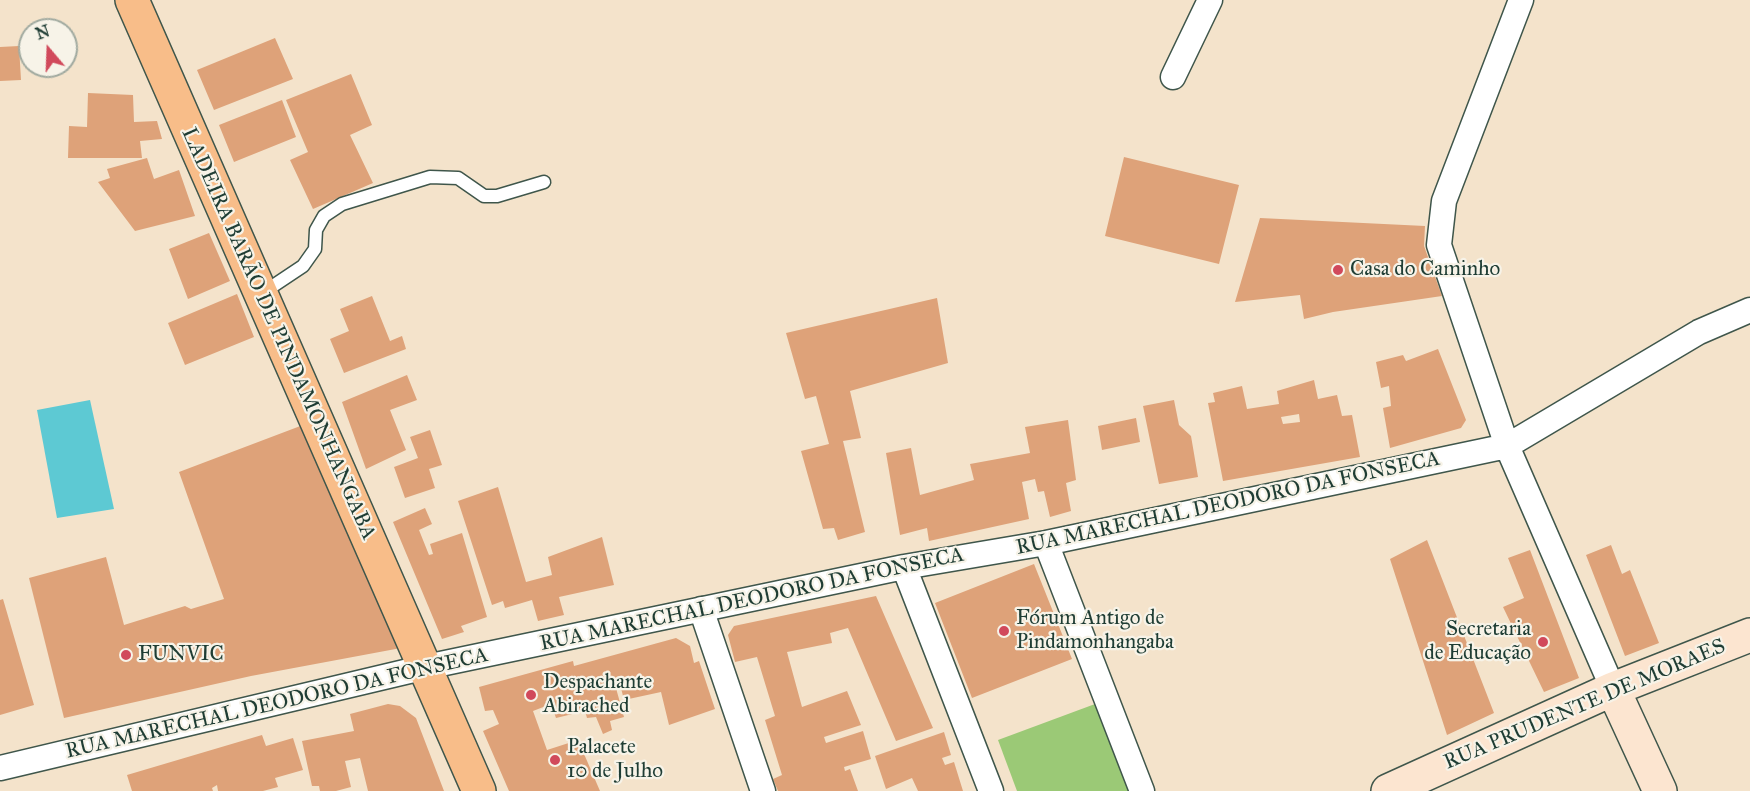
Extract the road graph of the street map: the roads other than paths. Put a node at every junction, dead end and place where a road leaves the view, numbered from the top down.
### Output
1 (132, 0) edge
2 (1210, 0) edge
3 (1521, 0) edge
4 (1173, 77) dead end
5 (544, 182) dead end
6 (260, 294) junction
7 (1750, 310) edge
8 (1507, 446) junction
9 (1046, 543) junction
10 (904, 567) junction
11 (701, 609) junction
12 (1750, 635) edge
13 (426, 668) junction
14 (1613, 689) junction
15 (0, 768) edge
16 (479, 791) edge
17 (763, 791) edge
18 (991, 791) edge
19 (1142, 791) edge
20 (1388, 791) edge
21 (1660, 791) edge

1 - 6 main road, LADEIRA BARÃO DE PINDAMONHANGABA
2 - 4 street
3 - 8 street
5 - 6 lane
6 - 13 main road, LADEIRA BARÃO DE PINDAMONHANGABA
7 - 8 street, RUA MARECHAL DEODORO DA FONSECA
8 - 9 street, RUA MARECHAL DEODORO DA FONSECA
8 - 14 street
9 - 10 street, RUA MARECHAL DEODORO DA FONSECA
9 - 19 street
10 - 11 street, RUA MARECHAL DEODORO DA FONSECA
10 - 18 street
11 - 13 street, RUA MARECHAL DEODORO DA FONSECA
11 - 17 street
12 - 14 main road, RUA PRUDENTE DE MORAES
13 - 15 street, RUA MARECHAL DEODORO DA FONSECA
13 - 16 main road, LADEIRA BARÃO DE PINDAMONHANGABA
14 - 20 main road, RUA PRUDENTE DE MORAES
14 - 21 main road

